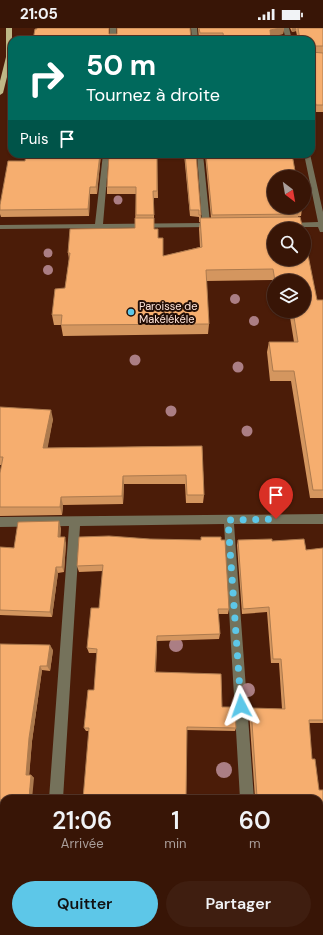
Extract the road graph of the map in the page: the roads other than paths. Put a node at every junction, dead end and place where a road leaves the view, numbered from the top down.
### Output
1 (8, 64) edge
2 (0, 93) edge
3 (106, 158) edge
4 (200, 158) edge
5 (308, 158) edge
6 (206, 225) junction
7 (222, 225) edge
8 (99, 226) junction
9 (311, 226) edge
10 (322, 226) edge
11 (0, 227) edge
12 (323, 519) edge
13 (228, 520) junction
14 (75, 521) junction
15 (0, 522) edge
16 (56, 795) edge
17 (247, 795) edge

1 - 2 main road
3 - 8 street
4 - 6 street
5 - 10 street
6 - 7 street
6 - 8 street
8 - 11 street
9 - 10 street
12 - 13 street
13 - 14 street
13 - 17 street
14 - 15 street
14 - 16 street

